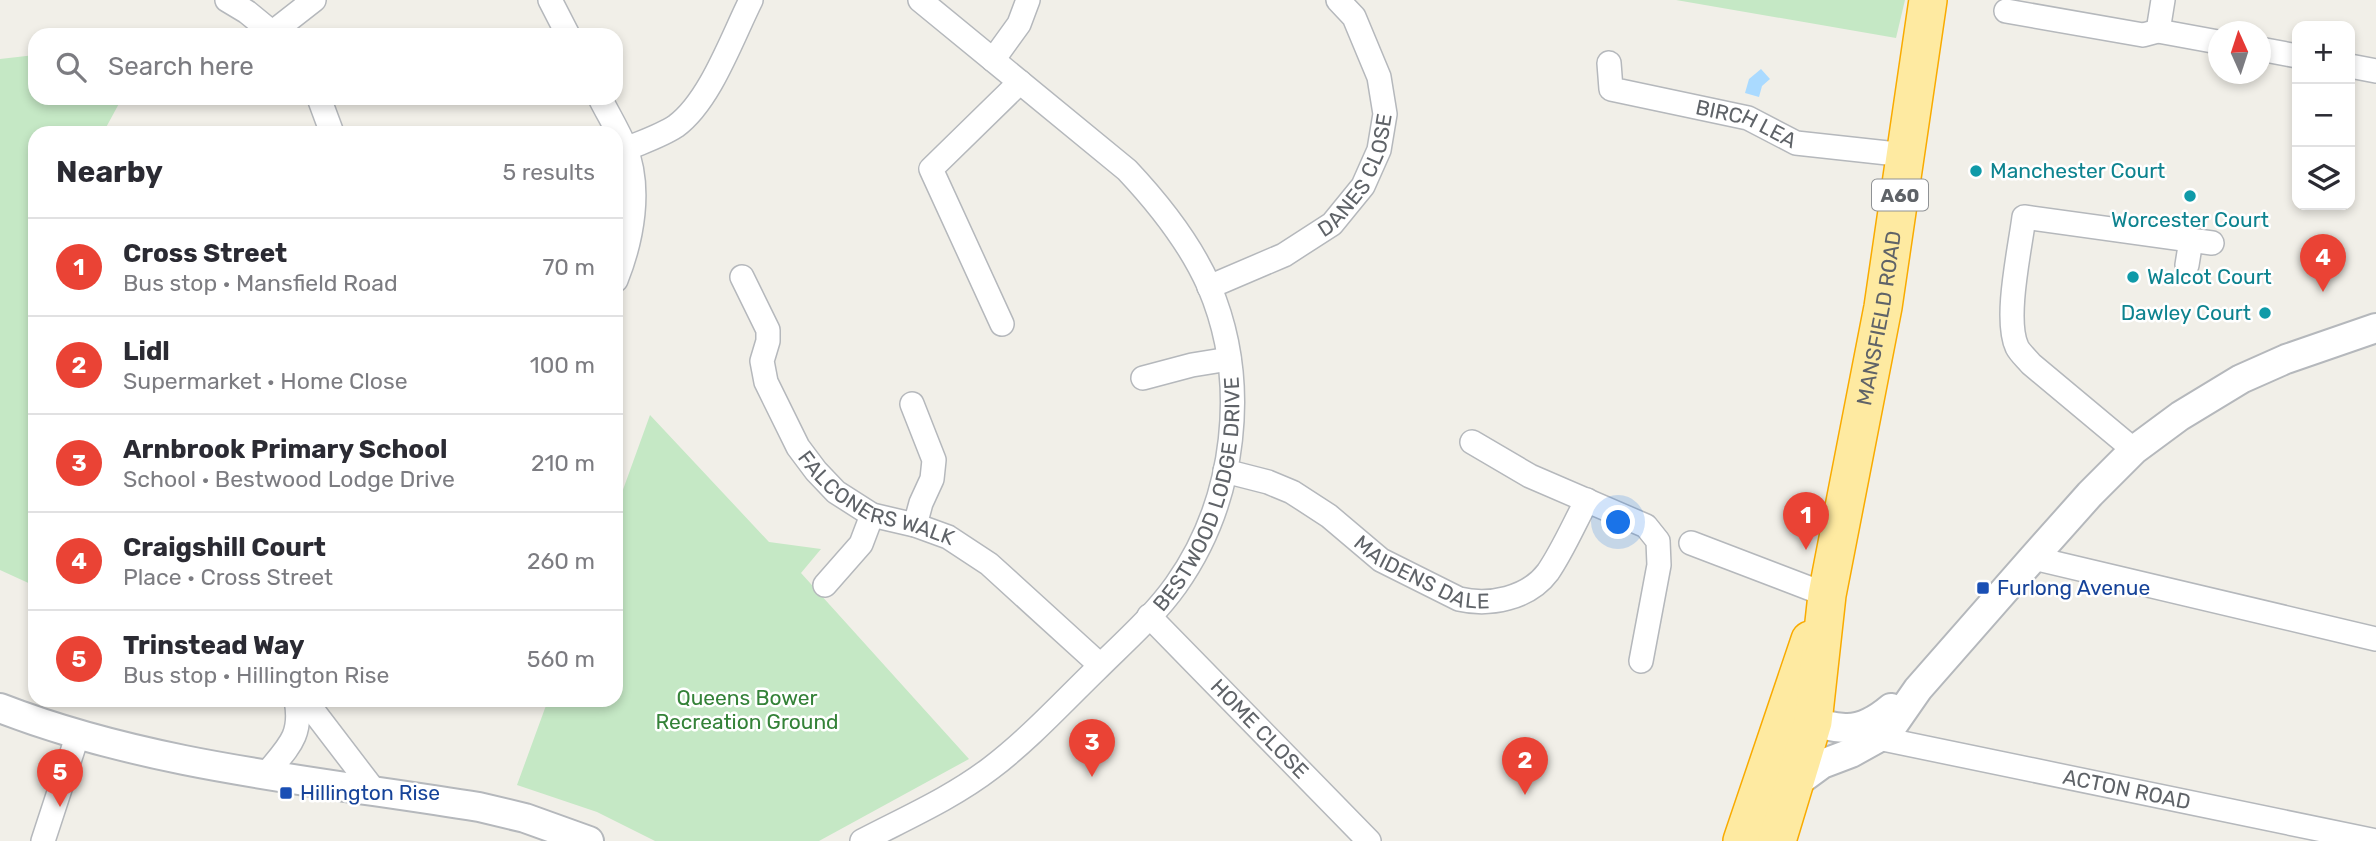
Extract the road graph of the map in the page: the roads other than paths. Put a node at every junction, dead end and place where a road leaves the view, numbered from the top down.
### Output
1 (227, 0) edge
2 (314, 0) edge
3 (550, 0) edge
4 (751, 0) edge
5 (920, 0) edge
6 (1028, 0) edge
7 (1338, 0) edge
8 (1928, 0) edge
9 (2163, 0) edge
10 (2006, 11) dead end
11 (267, 28) edge
12 (281, 28) edge
13 (564, 28) edge
14 (2158, 31) junction
15 (2208, 40) edge
16 (2271, 51) edge
17 (2292, 55) edge
18 (993, 60) junction
19 (1609, 64) dead end
20 (2355, 67) edge
21 (2376, 71) edge
22 (1020, 82) junction
23 (322, 105) edge
24 (604, 105) edge
25 (329, 126) edge
26 (614, 126) edge
27 (623, 143) edge
28 (626, 149) junction
29 (1906, 155) junction
30 (623, 260) edge
31 (2187, 265) dead end
32 (742, 277) dead end
33 (1209, 287) junction
34 (1002, 324) dead end
35 (2376, 328) edge
36 (1229, 359) junction
37 (1143, 378) dead end
38 (912, 404) dead end
39 (1472, 442) dead end
40 (2134, 450) junction
41 (1225, 471) junction
42 (1587, 500) junction
43 (873, 515) junction
44 (915, 525) junction
45 (1691, 543) dead end
46 (2033, 558) junction
47 (825, 584) dead end
48 (1827, 595) junction
49 (1149, 616) junction
50 (2376, 639) edge
51 (1641, 661) dead end
52 (1100, 665) junction
53 (1918, 689) junction
54 (297, 707) edge
55 (310, 707) edge
56 (0, 708) edge
57 (1829, 725) junction
58 (78, 734) junction
59 (1878, 738) junction
60 (266, 774) junction
61 (1783, 787) junction
62 (373, 789) junction
63 (43, 841) edge
64 (589, 841) edge
65 (862, 841) edge
66 (1369, 841) edge
67 (1742, 841) edge
68 (1777, 841) edge
69 (1785, 841) edge
70 (2376, 841) edge

1 - 11 street
2 - 12 street
3 - 13 street
4 - 28 street
5 - 18 street, BESTWOOD LODGE DRIVE
6 - 18 street
7 - 33 street, DANES CLOSE
8 - 29 highway, MANSFIELD ROAD / A60
9 - 14 street
10 - 14 street
14 - 15 street
16 - 17 street
18 - 22 street, BESTWOOD LODGE DRIVE
19 - 29 street, BIRCH LEA
20 - 21 street
22 - 33 street, BESTWOOD LODGE DRIVE
22 - 34 street
23 - 25 street
24 - 26 street
27 - 28 street
28 - 30 street
29 - 48 highway, MANSFIELD ROAD / A60
31 - 40 street
32 - 43 street, FALCONERS WALK
33 - 36 street, BESTWOOD LODGE DRIVE
35 - 40 street
36 - 37 street
36 - 41 street, BESTWOOD LODGE DRIVE
38 - 44 street
39 - 42 street
40 - 46 street
41 - 42 street, MAIDENS DALE
41 - 49 street, BESTWOOD LODGE DRIVE
42 - 51 street
43 - 44 street, FALCONERS WALK
43 - 47 street
44 - 52 street, FALCONERS WALK
45 - 48 street
46 - 50 street
46 - 53 street
48 - 57 highway, MANSFIELD ROAD / A60
48 - 61 highway, MANSFIELD ROAD / A60
49 - 52 street, BESTWOOD LODGE DRIVE
49 - 66 street, HOME CLOSE
52 - 65 street, BESTWOOD LODGE DRIVE
53 - 57 street
53 - 59 street
54 - 60 street
55 - 62 street
56 - 58 street
57 - 59 street
57 - 61 highway, MANSFIELD ROAD / A60
58 - 60 street
58 - 63 street
59 - 61 street
59 - 70 street, ACTON ROAD
60 - 62 street
61 - 67 highway, MANSFIELD ROAD / A60
61 - 68 highway, MANSFIELD ROAD / A60
61 - 69 highway, MANSFIELD ROAD / A60
62 - 64 street

